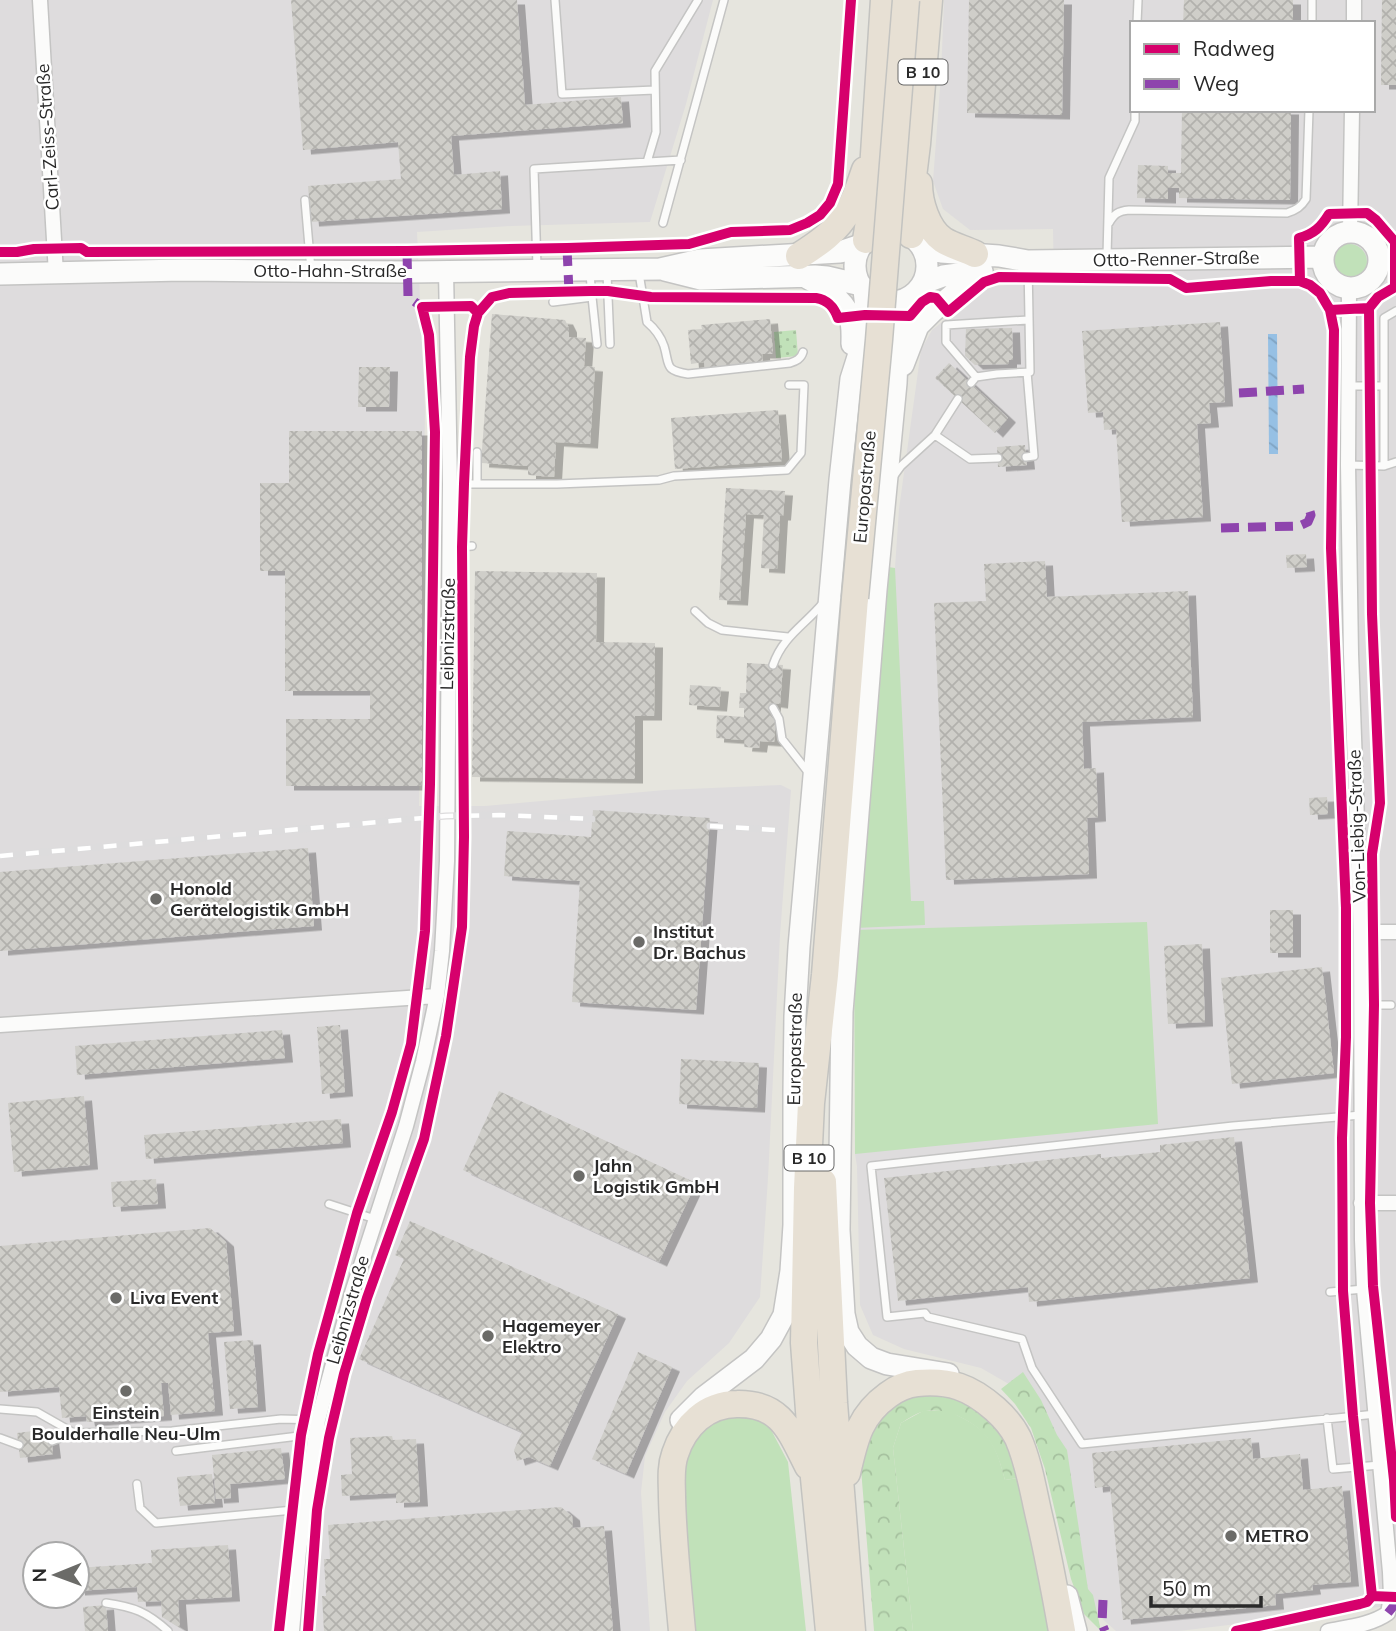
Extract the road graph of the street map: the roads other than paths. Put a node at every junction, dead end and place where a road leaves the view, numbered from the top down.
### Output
1 (40, 0) edge
2 (555, 0) edge
3 (698, 0) edge
4 (724, 0) edge
5 (884, 0) edge
6 (906, 0) edge
7 (929, 0) edge
8 (1138, 0) edge
9 (1312, 0) edge
10 (1354, 0) edge
11 (1138, 21) edge
12 (1312, 21) edge
13 (1354, 21) edge
14 (655, 90) junction
15 (1135, 112) edge
16 (1309, 112) edge
17 (1352, 112) edge
18 (918, 144) junction
19 (874, 149) junction
20 (681, 160) junction
21 (647, 162) junction
22 (304, 200) dead end
23 (663, 223) dead end
24 (1109, 223) junction
25 (1350, 232) junction
26 (918, 242) junction
27 (863, 243) junction
28 (1323, 257) junction
29 (1388, 257) edge
30 (1107, 260) junction
31 (1028, 261) junction
32 (978, 263) junction
33 (800, 266) junction
34 (598, 269) junction
35 (638, 269) junction
36 (538, 270) junction
37 (311, 271) junction
38 (446, 271) junction
39 (0, 274) edge
40 (56, 274) junction
41 (862, 288) junction
42 (1349, 289) junction
43 (917, 290) junction
44 (592, 297) junction
45 (553, 302) dead end
46 (1396, 311) edge
47 (1028, 320) junction
48 (597, 344) dead end
49 (610, 344) dead end
50 (803, 352) dead end
51 (1027, 372) junction
52 (851, 380) junction
53 (896, 383) junction
54 (789, 386) dead end
55 (1348, 386) junction
56 (1384, 386) junction
57 (958, 399) dead end
58 (935, 435) junction
59 (477, 452) dead end
60 (1026, 457) dead end
61 (998, 458) dead end
62 (1396, 462) edge
63 (1348, 465) junction
64 (1384, 466) junction
65 (450, 484) junction
66 (477, 484) junction
67 (886, 486) junction
68 (472, 546) dead end
69 (449, 548) junction
70 (842, 596) junction
71 (695, 611) dead end
72 (788, 637) junction
73 (773, 665) dead end
74 (773, 708) dead end
75 (814, 784) junction
76 (1361, 932) junction
77 (1396, 932) edge
78 (825, 975) junction
79 (437, 996) junction
80 (1362, 1005) junction
81 (1391, 1005) dead end
82 (0, 1025) edge
83 (1362, 1115) junction
84 (1362, 1203) junction
85 (1396, 1203) edge
86 (329, 1204) dead end
87 (375, 1219) junction
88 (794, 1225) junction
89 (839, 1230) junction
90 (1364, 1289) junction
91 (1330, 1292) dead end
92 (804, 1343) junction
93 (833, 1363) junction
94 (0, 1409) edge
95 (1376, 1414) junction
96 (1327, 1418) junction
97 (316, 1427) junction
98 (74, 1433) junction
99 (0, 1438) edge
100 (51, 1441) dead end
101 (19, 1445) dead end
102 (176, 1451) dead end
103 (1381, 1465) junction
104 (814, 1478) junction
105 (1389, 1480) edge
106 (137, 1483) dead end
107 (841, 1498) junction
108 (304, 1509) junction
109 (106, 1603) dead end
110 (1074, 1627) edge
111 (168, 1631) edge
112 (292, 1631) edge
113 (671, 1631) edge
114 (682, 1631) edge
115 (829, 1631) edge
116 (852, 1631) edge
117 (1328, 1631) edge

1 - 40 street, Carl-Zeiss-Straße
2 - 14 lane
3 - 14 lane
4 - 20 lane
5 - 19 highway
6 - 70 highway, Europastraße / B 10, bridge
7 - 18 highway, B 10
8 - 11 lane
9 - 12 lane
10 - 13 street
14 - 21 lane
15 - 24 lane
16 - 24 lane
17 - 25 street
18 - 26 highway, B 10
18 - 32 highway, B 10
19 - 27 highway
19 - 33 highway
20 - 21 lane
20 - 23 lane
21 - 36 lane
22 - 37 lane
24 - 30 lane
25 - 28 street
25 - 29 street
26 - 27 street
26 - 32 street, Otto-Renner-Straße
26 - 43 street
27 - 33 street, Otto-Hahn-Straße
27 - 41 street
28 - 30 street, Otto-Renner-Straße
28 - 42 street
29 - 42 street
30 - 31 street, Otto-Renner-Straße
31 - 32 street, Otto-Renner-Straße
31 - 47 lane
32 - 43 street, Otto-Renner-Straße
32 - 53 street
33 - 35 street, Otto-Hahn-Straße
33 - 41 street, Otto-Hahn-Straße
33 - 52 street
34 - 35 street, Otto-Hahn-Straße
34 - 36 street, Otto-Hahn-Straße
34 - 44 lane
34 - 49 lane
35 - 50 lane
36 - 38 street, Otto-Hahn-Straße
37 - 38 street, Otto-Hahn-Straße
37 - 40 street, Otto-Hahn-Straße
38 - 65 street, Leibnizstraße
39 - 40 street, Otto-Hahn-Straße
41 - 43 street
41 - 52 street, Europastraße / B 10
42 - 55 street, Von-Liebig-Straße
43 - 53 street, Europastraße
44 - 45 lane
44 - 48 lane
46 - 56 lane
47 - 51 lane
47 - 51 lane
51 - 60 lane
52 - 70 street, Europastraße / B 10
53 - 67 street, Europastraße
54 - 66 lane
55 - 56 lane
55 - 63 street, Von-Liebig-Straße
56 - 64 lane
57 - 58 lane
58 - 61 lane
58 - 67 lane
59 - 66 lane
62 - 64 lane
63 - 64 lane
63 - 76 street, Von-Liebig-Straße
65 - 66 lane
65 - 69 street, Leibnizstraße
67 - 89 street, Europastraße
68 - 69 lane
69 - 79 street, Leibnizstraße
70 - 72 lane
70 - 75 street, Europastraße / B 10
70 - 78 highway, Europastraße / B 10
71 - 72 lane
72 - 73 lane
74 - 75 lane
75 - 88 street, Europastraße / B 10
76 - 77 street
76 - 80 street, Von-Liebig-Straße
78 - 92 highway, Europastraße / B 10
78 - 93 highway, Europastraße / B 10
79 - 82 street
79 - 87 street, Leibnizstraße
80 - 81 lane
80 - 83 street, Von-Liebig-Straße
83 - 84 street, Von-Liebig-Straße
83 - 96 lane
84 - 85 street
84 - 90 street, Von-Liebig-Straße
86 - 87 lane
87 - 97 street, Leibnizstraße
88 - 92 highway, B 10
88 - 113 street, Europastraße
89 - 93 highway
89 - 110 street, Europastraße
90 - 91 lane
90 - 95 street, Von-Liebig-Straße
92 - 104 highway, Europastraße / B 10
93 - 107 highway, Europastraße / B 10
94 - 98 lane
95 - 96 lane
95 - 103 street, Von-Liebig-Straße
96 - 103 lane
97 - 98 lane
97 - 102 lane
97 - 108 street, Leibnizstraße
98 - 100 lane
99 - 101 lane
103 - 105 street, Von-Liebig-Straße
104 - 114 highway
104 - 115 highway, Europastraße / B 10
105 - 117 street, Von-Liebig-Straße
106 - 108 lane
107 - 110 highway
107 - 116 highway, Europastraße / B 10
108 - 112 street, Leibnizstraße
109 - 111 lane

